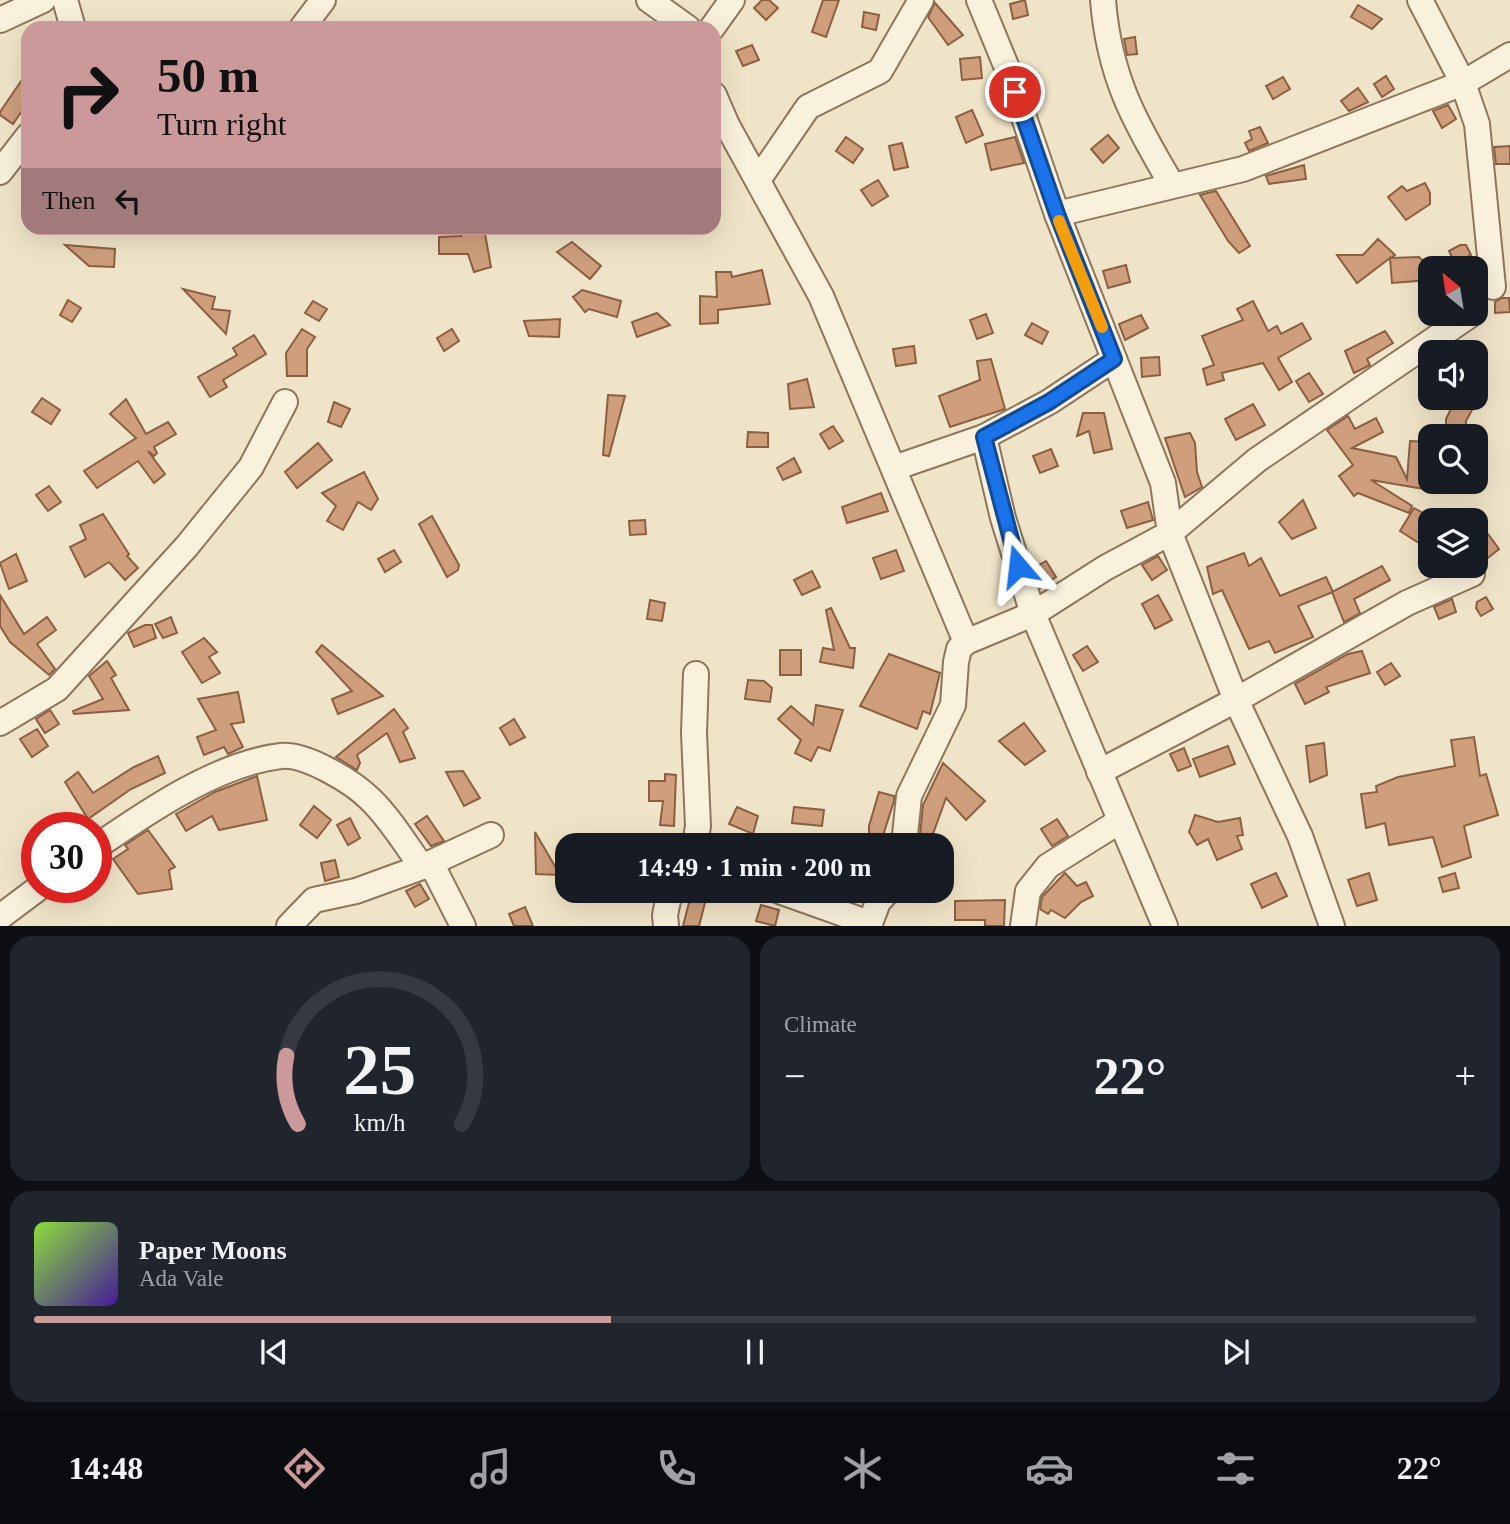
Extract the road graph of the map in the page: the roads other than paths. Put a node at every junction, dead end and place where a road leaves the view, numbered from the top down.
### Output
1 (43, 0) edge
2 (65, 0) edge
3 (323, 0) edge
4 (649, 0) edge
5 (732, 0) edge
6 (921, 0) edge
7 (979, 0) edge
8 (1103, 0) edge
9 (1420, 0) edge
10 (0, 20) edge
11 (70, 21) edge
12 (307, 21) edge
13 (678, 21) edge
14 (717, 21) edge
15 (1510, 55) edge
16 (1463, 83) junction
17 (721, 109) edge
18 (21, 145) edge
19 (0, 172) edge
20 (758, 180) junction
21 (1171, 185) junction
22 (1057, 214) junction
23 (1501, 281) edge
24 (1488, 296) edge
25 (1453, 326) edge
26 (1114, 359) junction
27 (285, 402) dead end
28 (984, 437) junction
29 (894, 468) junction
30 (1170, 533) junction
31 (1463, 578) edge
32 (1033, 614) junction
33 (966, 642) junction
34 (696, 674) dead end
35 (1236, 699) junction
36 (0, 723) edge
37 (1099, 772) junction
38 (1120, 821) junction
39 (697, 833) edge
40 (905, 833) edge
41 (491, 835) dead end
42 (112, 836) edge
43 (427, 865) junction
44 (21, 901) edge
45 (667, 903) edge
46 (812, 903) edge
47 (881, 903) edge
48 (0, 916) edge
49 (869, 924) edge
50 (289, 926) edge
51 (463, 926) edge
52 (666, 926) edge
53 (1023, 926) edge
54 (1165, 926) edge
55 (1332, 926) edge

1 - 10 street
2 - 11 street
3 - 12 street
4 - 13 street
5 - 14 street
6 - 20 street
7 - 22 street
8 - 21 street
9 - 16 street
15 - 16 street
16 - 21 street
16 - 23 street
17 - 20 street
18 - 19 street
20 - 29 street
21 - 22 street
22 - 26 street
23 - 24 street
25 - 30 street
26 - 28 street
26 - 30 street
27 - 36 street
28 - 29 street
28 - 32 street
29 - 33 street
30 - 32 street
30 - 35 street
31 - 35 street
32 - 33 street
32 - 37 street
33 - 40 street
34 - 39 street
35 - 37 street
35 - 55 street
37 - 38 street
38 - 53 street
38 - 54 street
41 - 43 street
42 - 43 street
43 - 50 street
43 - 51 street
44 - 48 street
45 - 52 street
46 - 49 street
47 - 49 street

